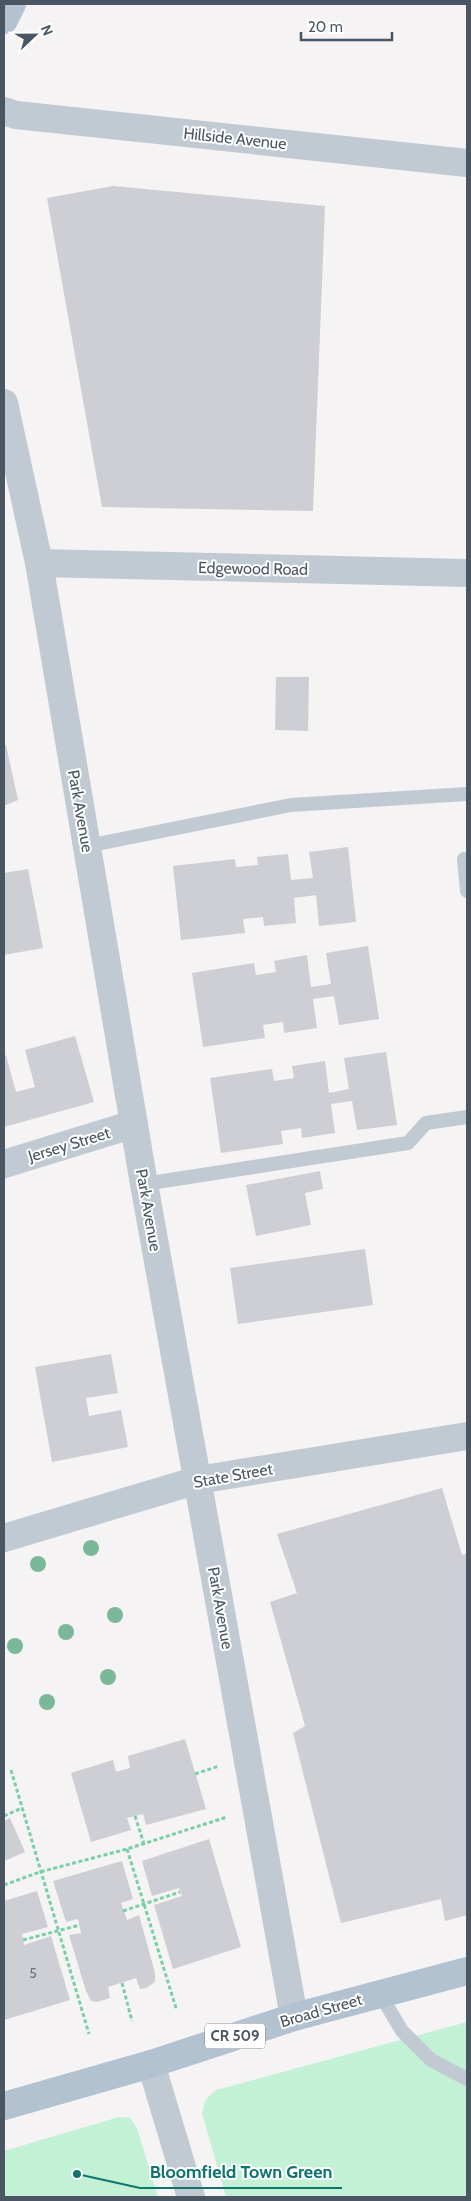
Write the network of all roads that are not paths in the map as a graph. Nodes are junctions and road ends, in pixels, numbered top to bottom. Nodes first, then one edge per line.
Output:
1 (12, 4) edge
2 (4, 20) edge
3 (4, 111) edge
4 (467, 163) edge
5 (4, 403) edge
6 (39, 563) junction
7 (467, 573) edge
8 (467, 794) edge
9 (87, 846) junction
10 (464, 859) dead end
11 (467, 891) edge
12 (467, 1117) edge
13 (134, 1124) junction
14 (4, 1164) edge
15 (144, 1184) junction
16 (467, 1436) edge
17 (198, 1480) junction
18 (4, 1538) edge
19 (467, 1971) edge
20 (380, 1994) junction
21 (294, 2017) junction
22 (151, 2064) junction
23 (467, 2079) edge
24 (4, 2106) edge
25 (191, 2197) edge

1 - 2 main road
3 - 4 street, Hillside Avenue
5 - 6 street, Park Avenue
6 - 7 street, Edgewood Road
6 - 9 street, Park Avenue
8 - 9 lane
9 - 13 street, Park Avenue
10 - 11 lane
12 - 15 lane
13 - 14 street, Jersey Street
13 - 15 street, Park Avenue
15 - 17 street, Park Avenue
16 - 17 street, State Street
17 - 18 street, State Street
17 - 21 street, Park Avenue
19 - 20 main road, Broad Street / CR 509
20 - 21 main road, Broad Street / CR 509
20 - 23 lane
21 - 22 main road, Broad Street / CR 509
22 - 24 main road, Broad Street / CR 509
22 - 25 street

